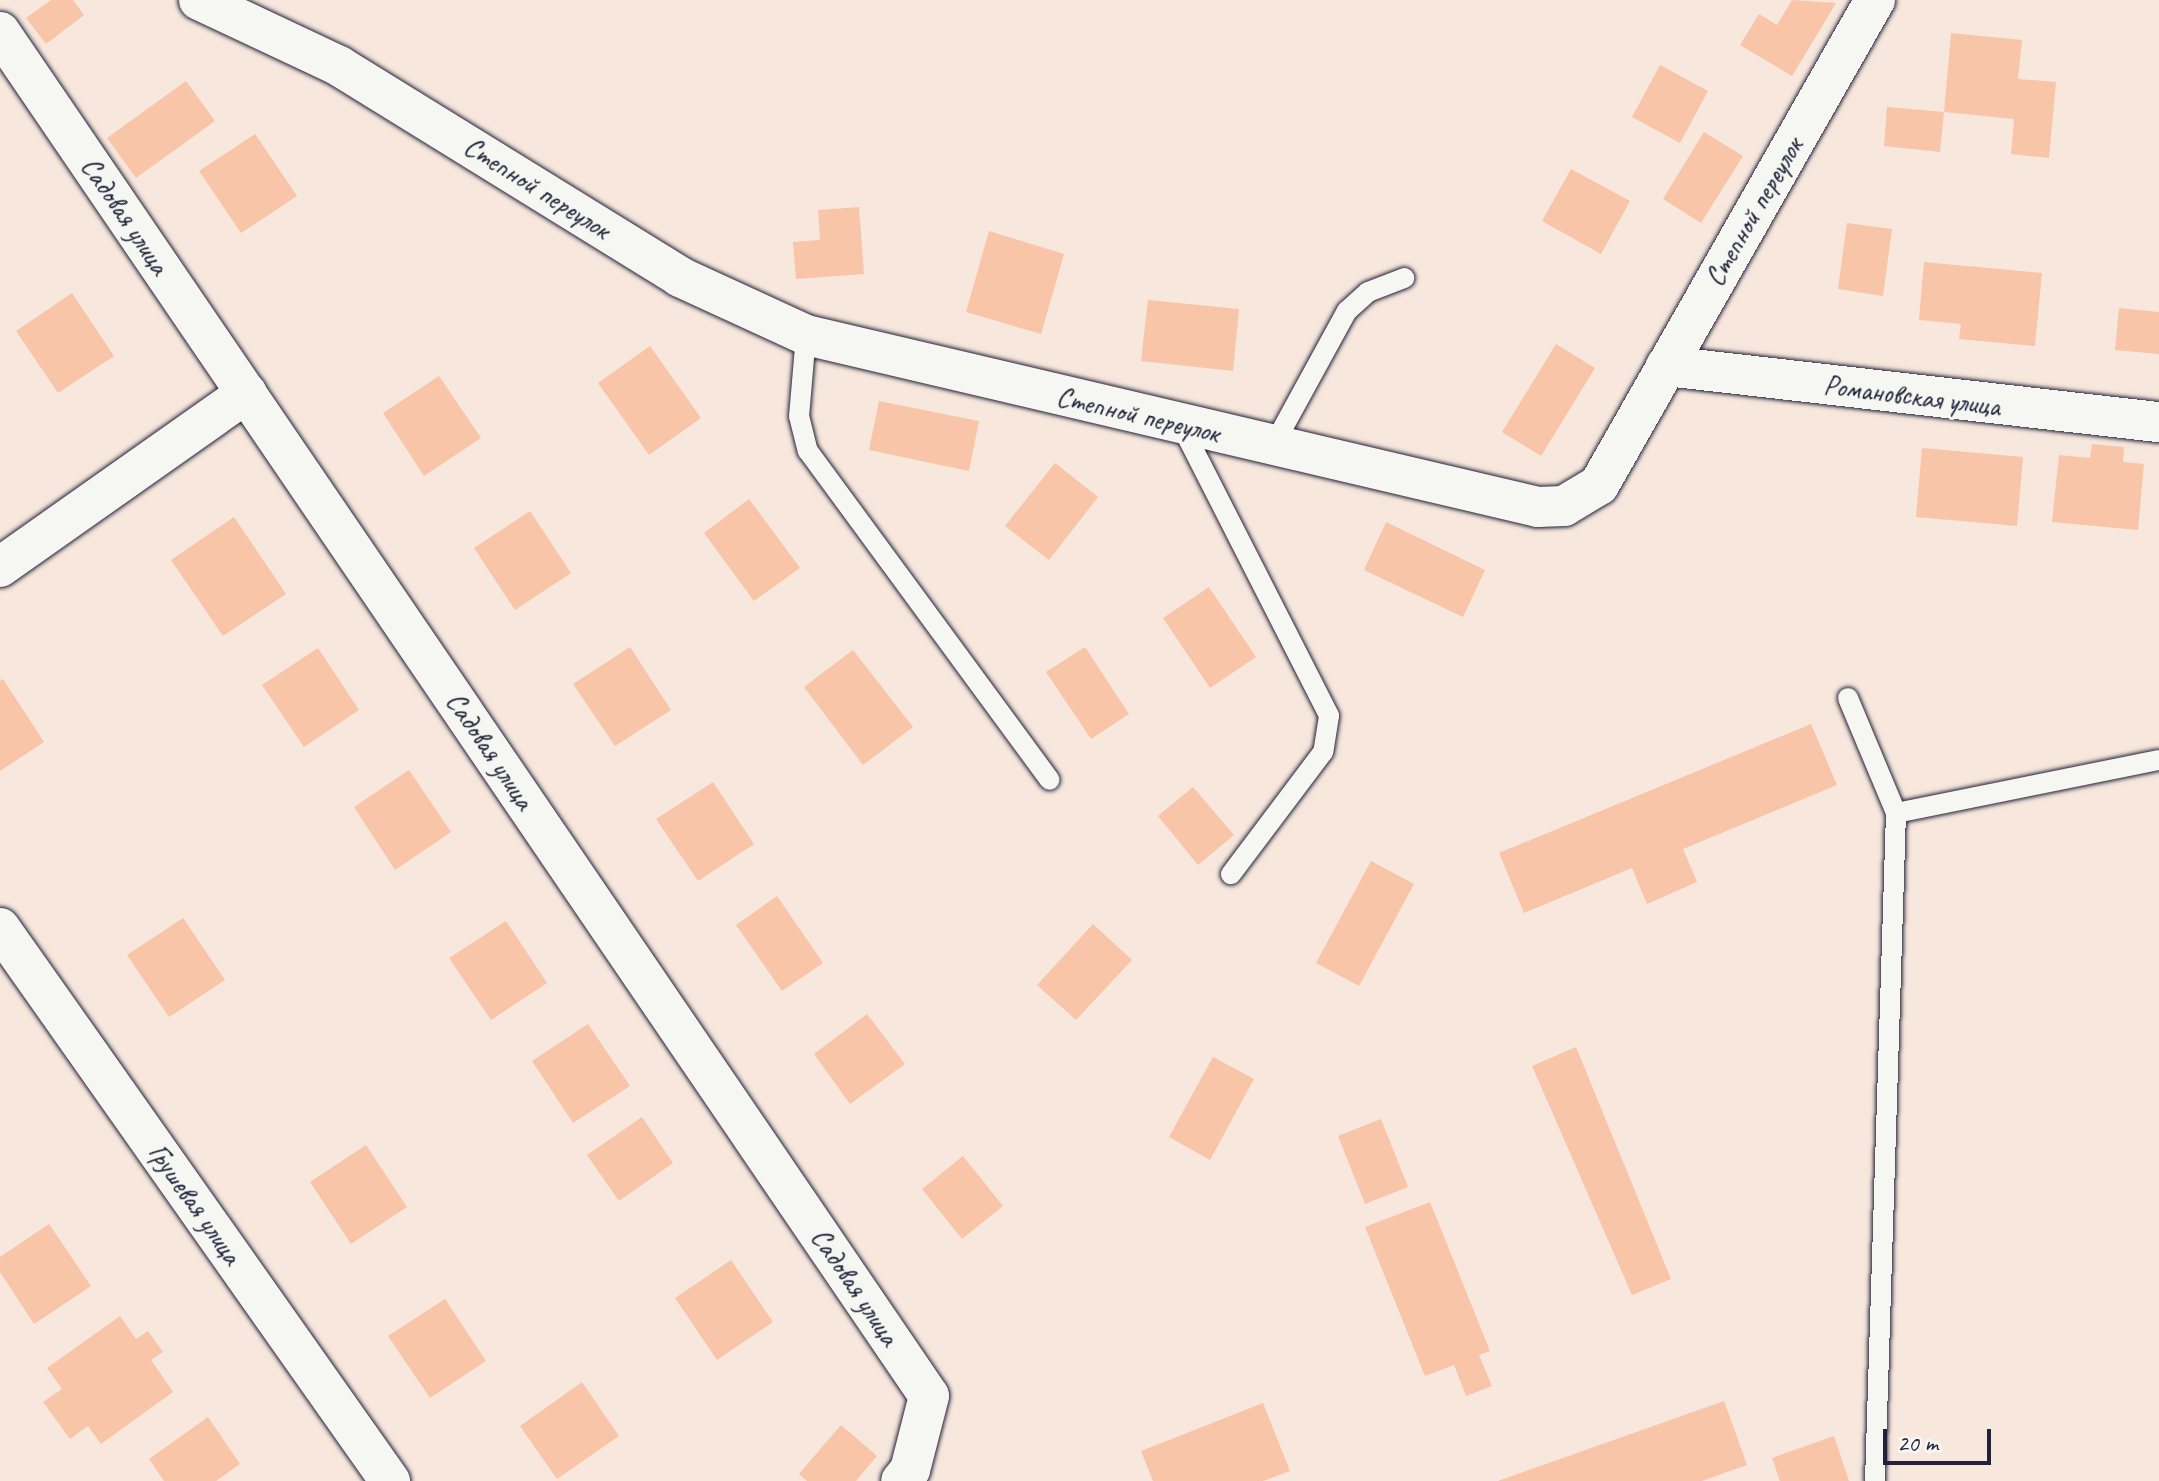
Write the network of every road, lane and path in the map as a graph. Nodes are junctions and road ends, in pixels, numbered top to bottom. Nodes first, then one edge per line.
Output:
1 (199, 0) edge
2 (1875, 0) edge
3 (0, 32) edge
4 (1404, 278) dead end
5 (806, 335) junction
6 (1666, 366) junction
7 (247, 393) junction
8 (2159, 422) edge
9 (1181, 425) junction
10 (1273, 446) junction
11 (0, 567) edge
12 (1848, 698) dead end
13 (2159, 760) edge
14 (1050, 780) dead end
15 (1896, 813) junction
16 (1231, 874) dead end
17 (0, 928) edge
18 (390, 1481) edge
19 (901, 1481) edge
20 (1875, 1481) edge

1 - 5 street, Степной переулок
2 - 6 street, Степной переулок
3 - 7 street, Садовая улица
4 - 10 lane
5 - 9 street, Степной переулок
5 - 14 lane
6 - 8 street, Романовская улица
6 - 10 street, Степной переулок
7 - 11 street
7 - 19 street, Садовая улица
9 - 10 street, Степной переулок
9 - 16 lane
12 - 15 lane
13 - 15 lane
15 - 20 lane
17 - 18 street, Грушевая улица

